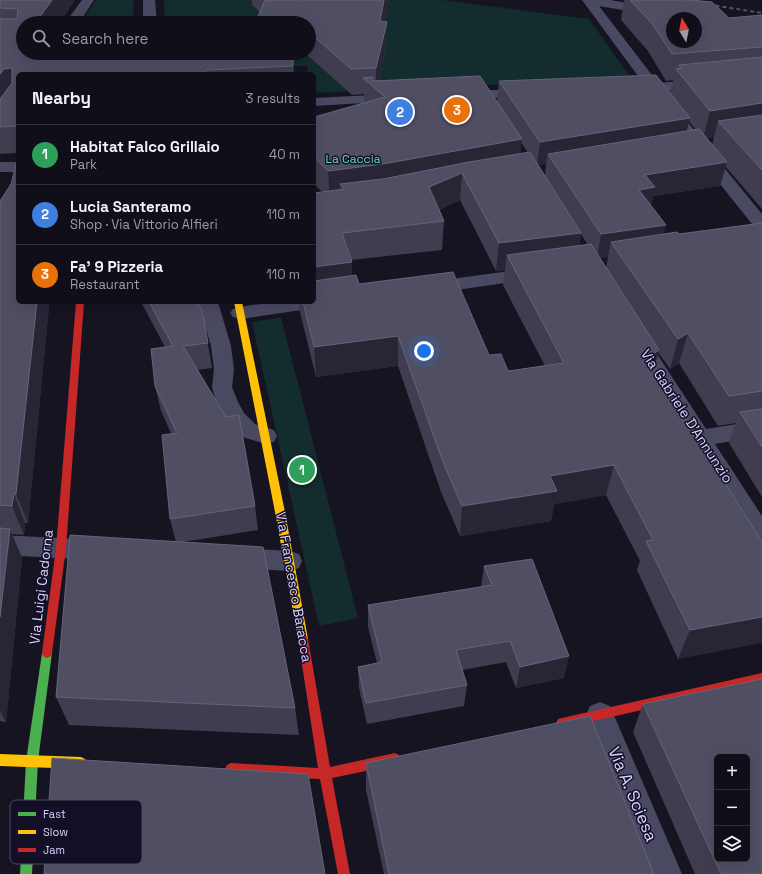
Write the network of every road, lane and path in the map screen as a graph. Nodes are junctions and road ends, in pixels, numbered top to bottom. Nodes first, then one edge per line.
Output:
1 (88, 0) edge
2 (149, 0) edge
3 (588, 0) edge
4 (666, 13) edge
5 (77, 16) edge
6 (150, 16) edge
7 (762, 78) edge
8 (655, 88) junction
9 (623, 89) edge
10 (544, 92) edge
11 (481, 94) junction
12 (450, 96) edge
13 (403, 98) edge
14 (316, 102) edge
15 (494, 114) edge
16 (0, 167) edge
17 (16, 167) edge
18 (762, 225) edge
19 (551, 271) edge
20 (411, 290) edge
21 (349, 298) edge
22 (316, 301) edge
23 (80, 304) edge
24 (209, 304) edge
25 (276, 304) edge
26 (239, 307) edge
27 (629, 326) edge
28 (762, 428) edge
29 (266, 436) junction
30 (701, 438) junction
31 (762, 536) edge
32 (0, 545) edge
33 (61, 548) junction
34 (100, 550) edge
35 (211, 556) edge
36 (290, 561) junction
37 (762, 678) edge
38 (600, 715) junction
39 (554, 725) edge
40 (402, 757) edge
41 (0, 760) edge
42 (32, 761) junction
43 (88, 763) edge
44 (222, 769) edge
45 (326, 774) junction
46 (30, 800) edge
47 (27, 864) edge
48 (26, 874) edge
49 (344, 874) edge
50 (666, 874) edge

1 - 5 street
2 - 6 street
3 - 4 street
3 - 8 street
7 - 8 street
8 - 9 street
8 - 18 street
10 - 11 street
11 - 12 street
11 - 15 street
13 - 14 street
16 - 17 street
19 - 20 street
21 - 22 street
23 - 33 street, Via Luigi Cadorna
24 - 29 street
25 - 26 street
26 - 29 street, Via Francesco Baracca
27 - 30 street, Via Gabriele D'Annunzio
28 - 30 street
29 - 36 street, Via Francesco Baracca
30 - 31 street, Via Gabriele D'Annunzio
32 - 33 street
33 - 34 street
33 - 42 street, Via Luigi Cadorna
35 - 36 street
36 - 45 street, Via Francesco Baracca
37 - 38 street
38 - 39 street
38 - 50 street, Via A. Sciesa
40 - 45 street
41 - 42 street
42 - 43 street
42 - 46 street, Via Luigi Cadorna
44 - 45 street
45 - 49 street, Via Francesco Baracca
47 - 48 street, Via Luigi Cadorna

